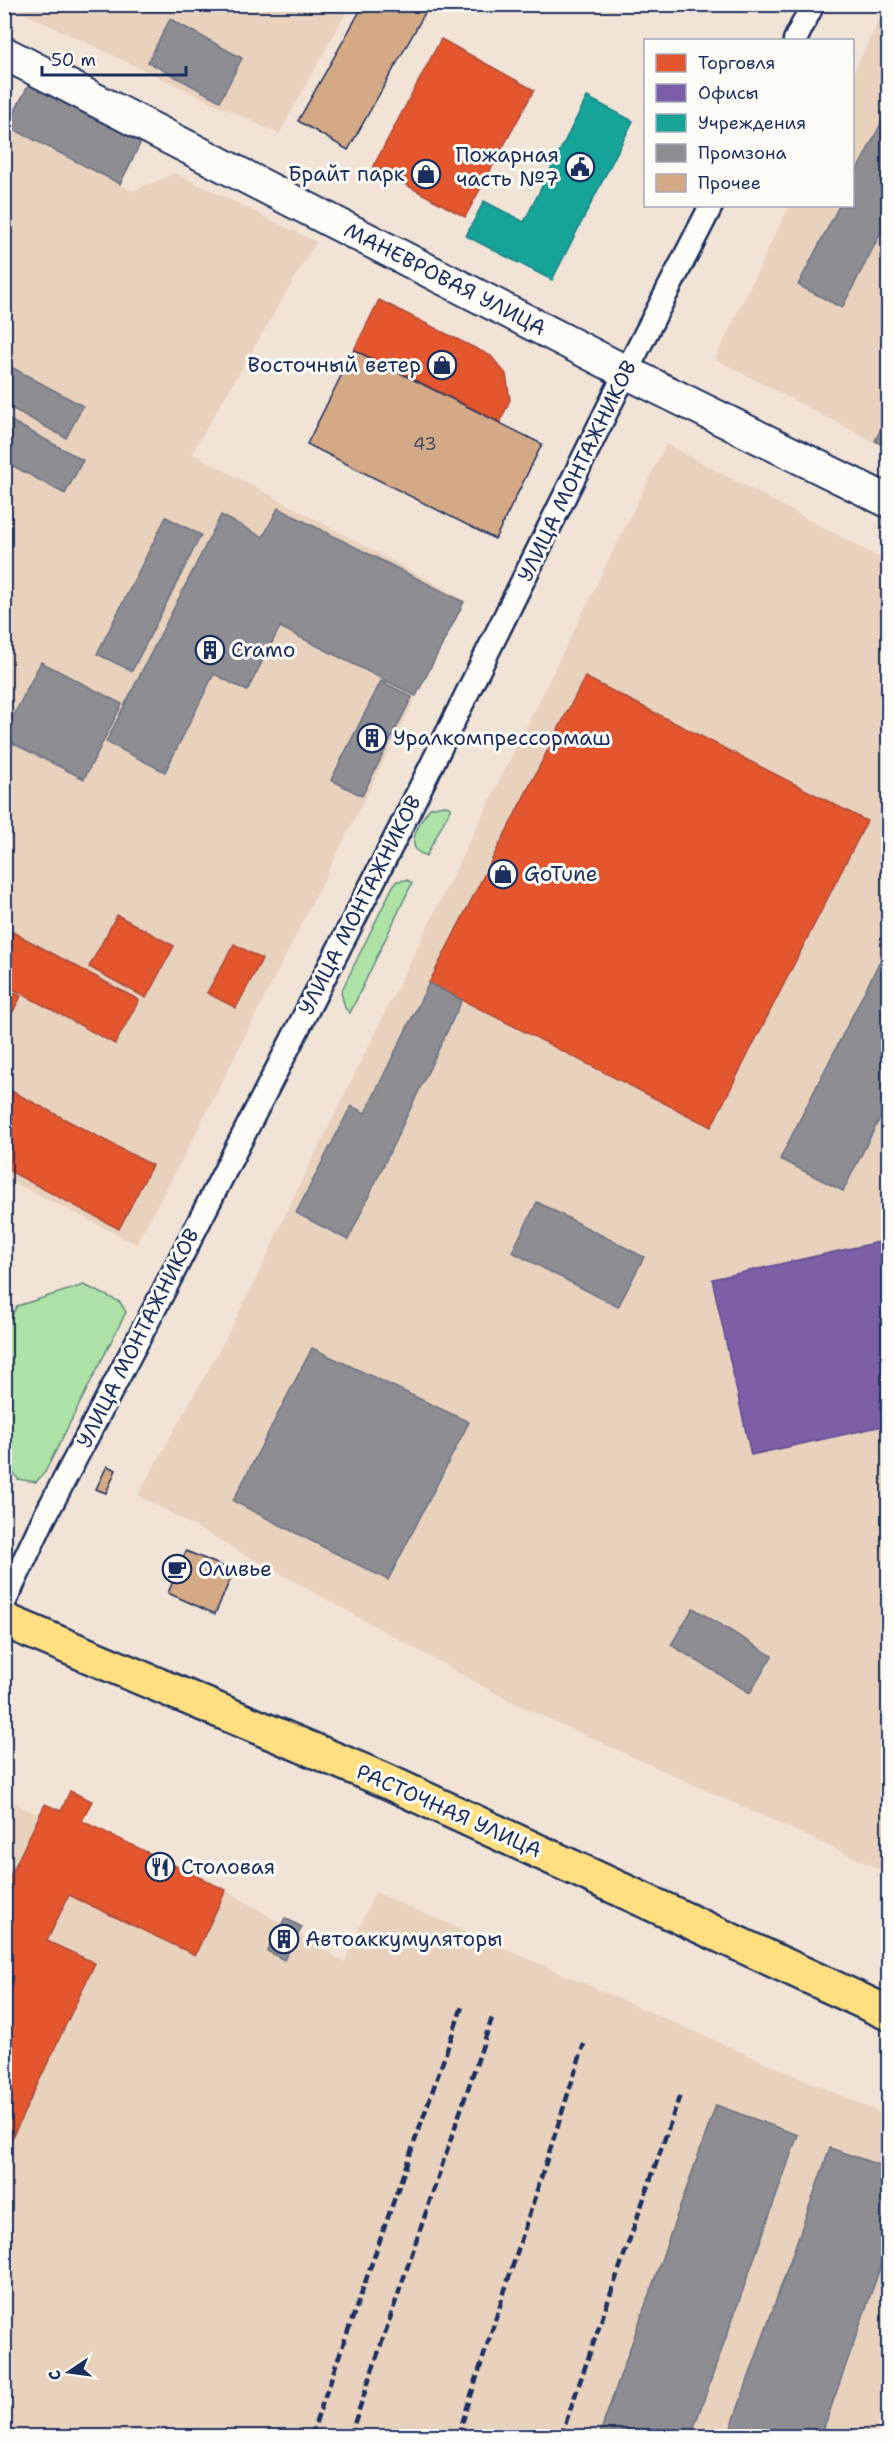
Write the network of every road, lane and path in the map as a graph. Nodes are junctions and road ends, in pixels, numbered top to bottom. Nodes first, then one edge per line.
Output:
1 (813, 4) edge
2 (796, 39) edge
3 (4, 53) edge
4 (710, 207) edge
5 (626, 372) junction
6 (888, 501) edge
7 (4, 1603) edge
8 (4, 1620) edge
9 (888, 2013) edge

1 - 2 street
3 - 5 main road, МАНЕВРОВАЯ УЛИЦА
4 - 5 street, УЛИЦА МОНТАЖНИКОВ
5 - 6 main road, МАНЕВРОВАЯ УЛИЦА
5 - 7 street, УЛИЦА МОНТАЖНИКОВ
8 - 9 main road, РАСТОЧНАЯ УЛИЦА

